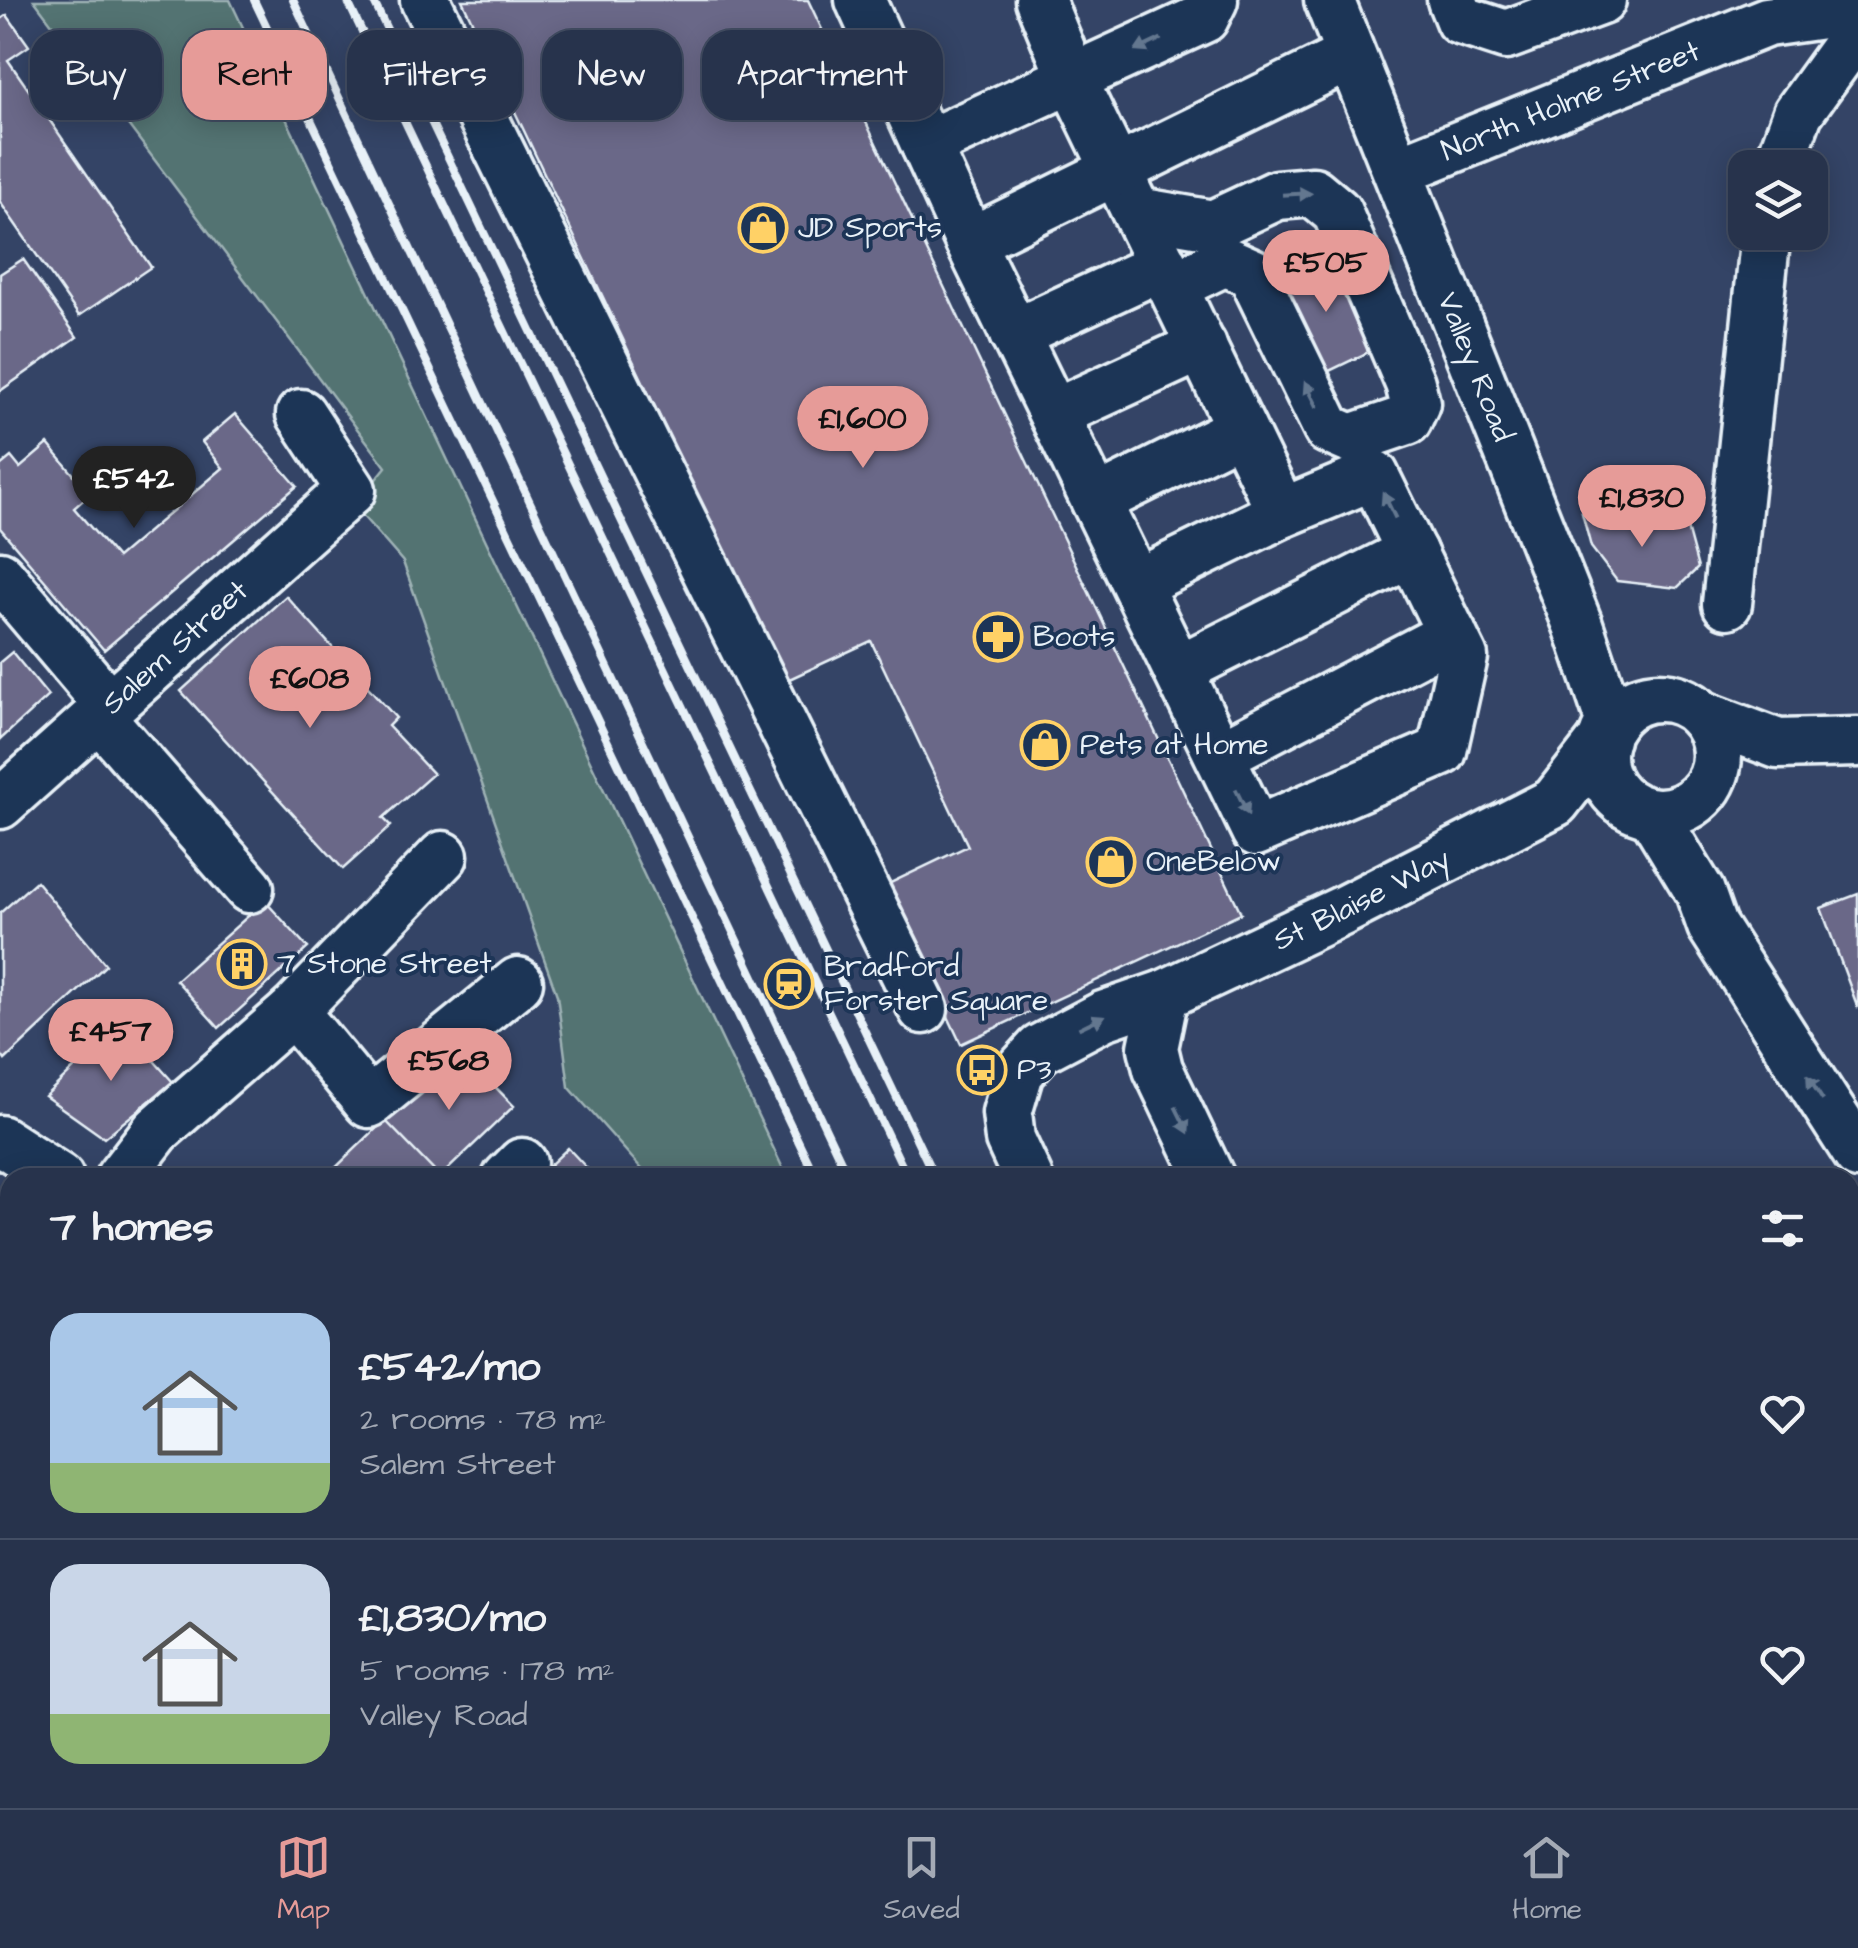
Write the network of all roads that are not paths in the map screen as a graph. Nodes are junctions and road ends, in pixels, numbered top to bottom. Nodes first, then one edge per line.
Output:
1 (425, 0) edge
2 (860, 0) edge
3 (1040, 0) edge
4 (1213, 0) edge
5 (1329, 0) edge
6 (1452, 0) edge
7 (1601, 0) edge
8 (1858, 8) edge
9 (1758, 11) edge
10 (1858, 30) edge
11 (1350, 56) junction
12 (1073, 81) junction
13 (926, 144) junction
14 (1785, 150) edge
15 (1116, 167) junction
16 (1399, 170) junction
17 (1137, 212) junction
18 (970, 242) junction
19 (1764, 250) edge
20 (1168, 275) junction
21 (1014, 334) junction
22 (1202, 346) junction
23 (301, 414) dead end
24 (1054, 414) junction
25 (1241, 429) junction
26 (1096, 501) junction
27 (1282, 513) junction
28 (1412, 552) junction
29 (0, 576) edge
30 (1136, 584) junction
31 (1726, 604) dead end
32 (1578, 625) junction
33 (1452, 634) junction
34 (1178, 670) junction
35 (1656, 698) junction
36 (105, 711) junction
37 (1701, 715) junction
38 (1608, 731) junction
39 (1858, 742) edge
40 (1778, 744) junction
41 (1220, 755) junction
42 (1705, 790) junction
43 (1555, 802) junction
44 (0, 804) edge
45 (1642, 810) junction
46 (443, 856) dead end
47 (249, 888) dead end
48 (1700, 892) junction
49 (518, 982) dead end
50 (1164, 995) junction
51 (923, 1009) dead end
52 (293, 1011) junction
53 (0, 1140) edge
54 (1858, 1154) edge
55 (44, 1168) edge
56 (128, 1168) edge
57 (1023, 1168) edge
58 (1205, 1168) edge

1 - 51 street
2 - 13 street
3 - 12 street
4 -> 12 street
5 - 11 street, Valley Road
6 - 7 street
8 - 9 street, North Holme Street
9 - 16 street, North Holme Street
10 - 14 street
11 - 15 street
11 - 16 street, Valley Road
12 - 13 street
12 - 15 street
13 - 18 street
15 - 17 street
15 - 18 street
16 - 32 street, Valley Road
17 - 20 street
17 -> 20 street
18 - 21 street
19 - 31 street
20 - 21 street
20 - 22 street
21 - 24 street
22 - 24 street
22 - 25 street
23 - 36 street, Salem Street
24 - 26 street
25 - 26 street
25 - 27 street
26 - 30 street
28 -> 27 street
27 - 30 street
28 - 33 street
28 - 34 street
29 - 36 street
30 - 34 street
32 - 35 street
32 - 38 street, Valley Road
33 - 41 street
41 -> 33 street
34 - 41 street
35 - 37 street
35 - 38 street
36 - 44 street, Salem Street
36 - 47 street
37 - 40 street
37 - 42 street
38 - 43 street, St Blaise Way
38 - 45 street
39 - 40 street
40 - 42 street
42 - 45 street
42 - 48 street
43 - 45 street, St Blaise Way
43 - 50 street, St Blaise Way
45 - 48 street
46 - 52 street
54 -> 48 street
49 - 52 street
57 -> 50 street, St Blaise Way
50 -> 58 street
52 - 56 street
53 - 55 street

